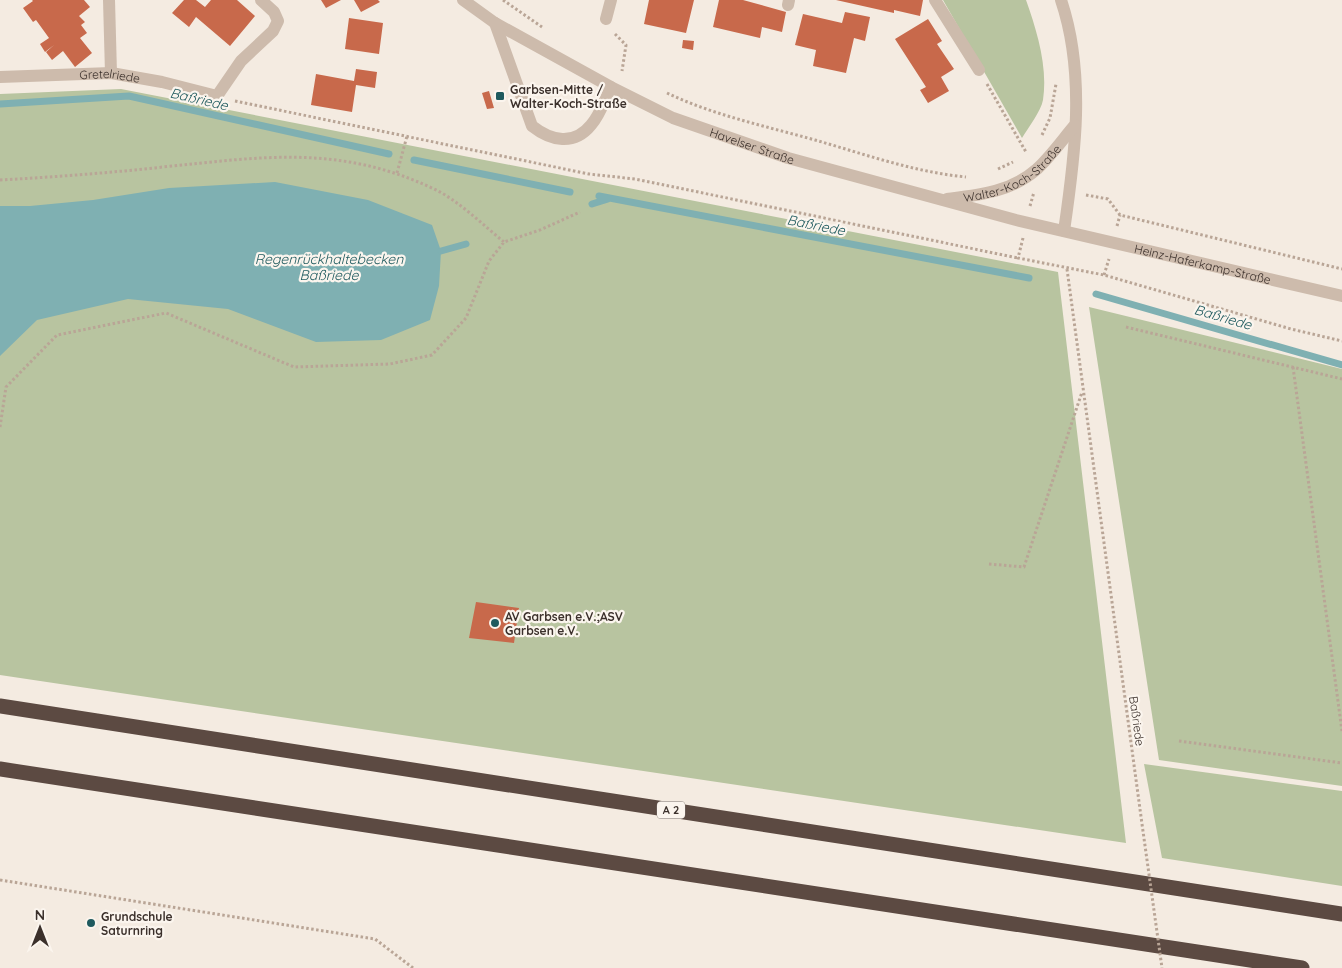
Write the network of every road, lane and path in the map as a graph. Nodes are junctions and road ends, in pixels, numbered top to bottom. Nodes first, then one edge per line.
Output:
1 (110, 0) edge
2 (261, 0) edge
3 (463, 0) edge
4 (503, 0) edge
5 (611, 0) edge
6 (935, 0) edge
7 (1061, 0) edge
8 (606, 19) joint
9 (495, 23) junction
10 (548, 31) dead end
11 (614, 66) dead end
12 (979, 70) joint
13 (622, 71) junction
14 (111, 73) junction
15 (630, 75) dead end
16 (0, 77) edge
17 (1056, 82) dead end
18 (610, 87) junction
19 (662, 90) dead end
20 (217, 96) junction
21 (1075, 125) junction
22 (407, 136) junction
23 (1040, 138) dead end
24 (1031, 148) dead end
25 (1026, 152) junction
26 (1017, 161) junction
27 (996, 170) dead end
28 (397, 173) junction
29 (1027, 176) junction
30 (970, 178) dead end
31 (0, 180) edge
32 (1070, 193) junction
33 (939, 200) junction
34 (580, 212) dead end
35 (1064, 231) junction
36 (504, 242) junction
37 (1018, 258) dead end
38 (1342, 269) edge
39 (1342, 296) edge
40 (1126, 327) dead end
41 (1342, 341) edge
42 (1293, 367) junction
43 (1342, 379) edge
44 (1083, 389) junction
45 (0, 427) edge
46 (989, 564) dead end
47 (0, 706) edge
48 (1342, 731) edge
49 (1179, 741) dead end
50 (1342, 763) edge
51 (0, 769) edge
52 (0, 880) edge
53 (1342, 914) edge
54 (413, 968) edge
55 (1162, 968) edge
56 (1302, 968) edge

1 - 14 street
2 - 20 street
3 - 9 street, Havelser Straße
4 - 10 path
5 - 8 street
6 - 12 street
7 - 21 street, Walter-Koch-Straße
8 - 13 path
9 - 18 street, Havelser Straße
9 - 18 street
11 - 13 path
12 - 25 path
13 - 15 path
14 - 16 street, Gretelriede
14 - 20 street, Gretelriede
17 - 23 path
18 - 33 street, Havelser Straße
19 - 30 path
20 - 22 path
21 - 29 street, Walter-Koch-Straße
21 - 32 street, Walter-Koch-Straße
22 - 28 path
22 - 37 path
24 - 25 path
25 - 26 path
26 - 27 path
26 - 29 path
28 - 31 path
28 - 36 path
29 - 33 street, Walter-Koch-Straße
32 - 35 street, Walter-Koch-Straße
32 - 38 path
33 - 35 street, Havelser Straße
34 - 36 path
35 - 39 street, Heinz-Haferkamp-Straße
36 - 45 path
40 - 42 path
41 - 44 path, Baßriede
42 - 43 path
42 - 48 path
44 - 46 path
44 - 55 path, Baßriede, bridge
47 - 53 highway, A 2
49 - 50 path
51 - 56 highway
52 - 54 path

